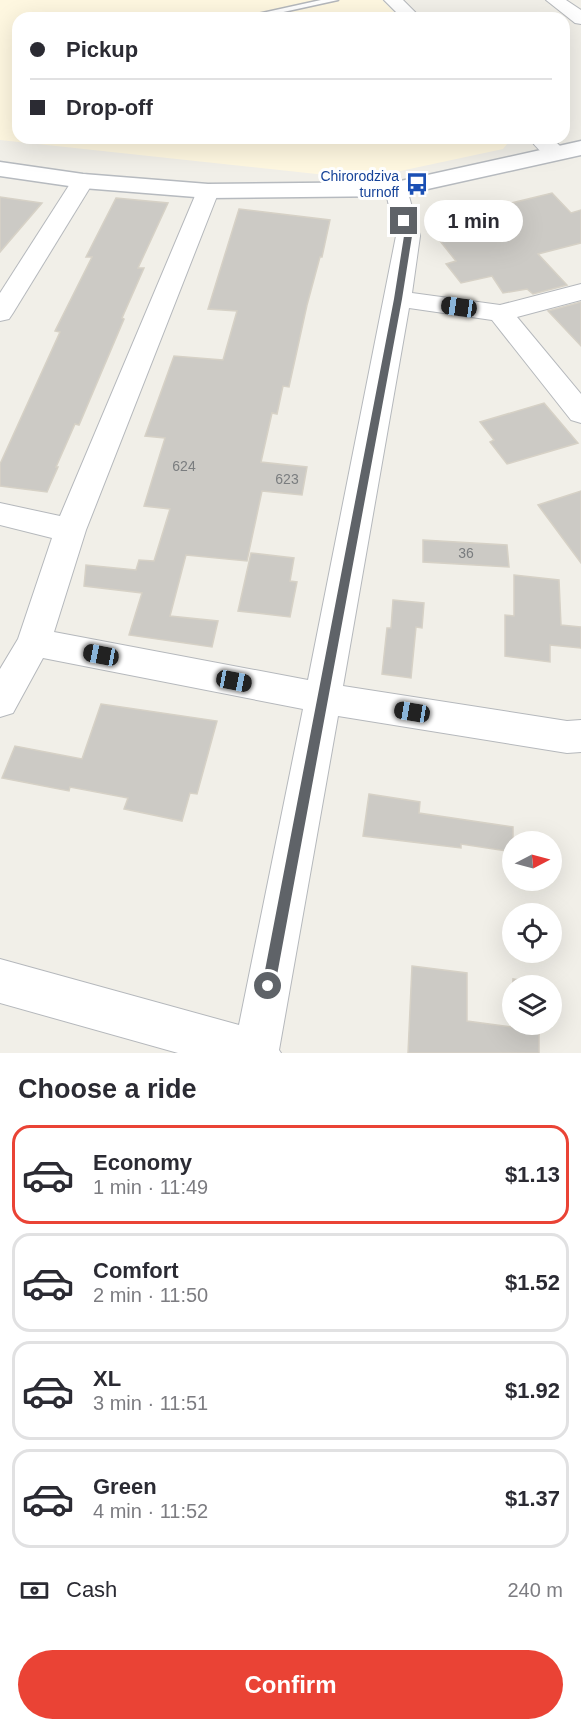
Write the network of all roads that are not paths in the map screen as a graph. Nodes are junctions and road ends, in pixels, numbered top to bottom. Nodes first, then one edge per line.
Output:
1 (334, 0) edge
2 (393, 0) edge
3 (555, 0) edge
4 (273, 12) edge
5 (406, 12) edge
6 (581, 20) edge
7 (548, 145) edge
8 (581, 148) edge
9 (0, 169) edge
10 (83, 181) junction
11 (396, 189) junction
12 (208, 191) junction
13 (581, 292) edge
14 (398, 299) junction
15 (0, 313) edge
16 (500, 313) junction
17 (581, 413) edge
18 (0, 514) edge
19 (70, 530) junction
20 (34, 642) junction
21 (323, 698) junction
22 (0, 702) edge
23 (581, 736) edge
24 (0, 981) edge
25 (257, 1053) edge

1 - 4 lane
2 - 5 street
3 - 6 street
7 - 8 street
7 - 11 street
9 - 10 street
10 - 12 street
10 - 15 street
11 - 12 street
11 - 14 street
12 - 19 street
13 - 16 street
14 - 16 street
14 - 21 street
16 - 17 street
18 - 19 street
19 - 20 street
20 - 21 street
20 - 22 street
21 - 23 street
21 - 25 street
24 - 25 street

